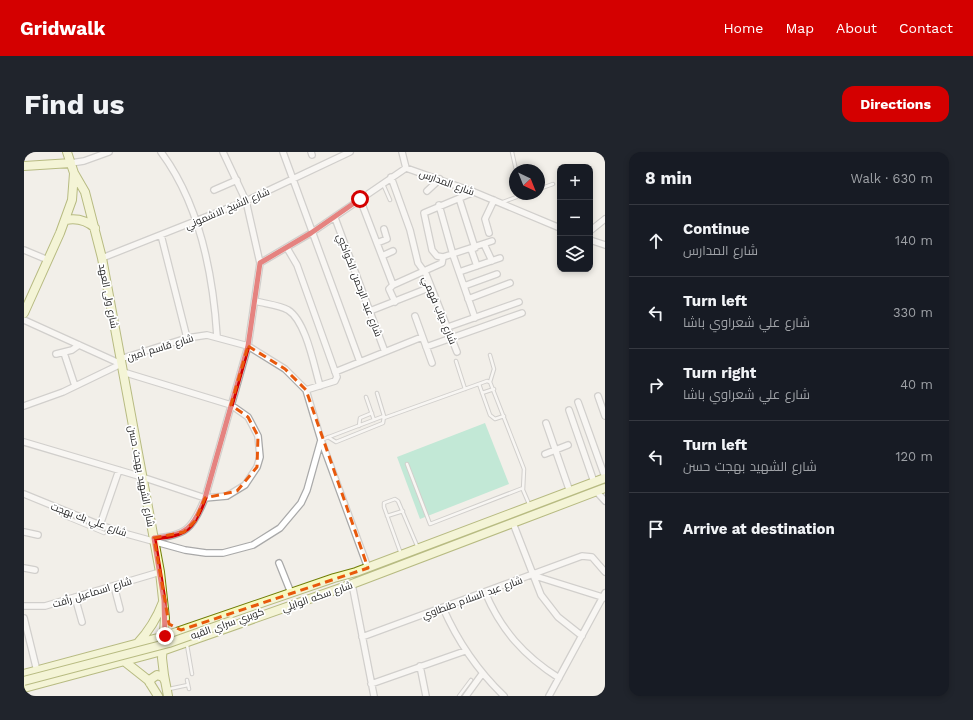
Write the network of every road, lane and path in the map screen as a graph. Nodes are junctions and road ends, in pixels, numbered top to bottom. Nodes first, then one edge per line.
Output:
1 (67, 152) edge
2 (109, 152) edge
3 (161, 152) edge
4 (223, 152) edge
5 (283, 152) edge
6 (350, 152) edge
7 (402, 152) edge
8 (512, 152) edge
9 (71, 163) junction
10 (515, 164) edge
11 (24, 166) edge
12 (406, 168) junction
13 (74, 173) junction
14 (391, 177) junction
15 (440, 179) junction
16 (237, 180) junction
17 (293, 180) junction
18 (383, 183) junction
19 (553, 184) dead end
20 (545, 187) edge
21 (214, 190) dead end
22 (427, 191) dead end
23 (474, 192) junction
24 (458, 198) junction
25 (360, 199) junction
26 (390, 200) dead end
27 (494, 200) junction
28 (509, 200) edge
29 (246, 201) junction
30 (501, 203) junction
31 (439, 205) junction
32 (335, 218) junction
33 (605, 219) edge
34 (66, 220) junction
35 (195, 221) junction
36 (557, 227) edge
37 (95, 228) junction
38 (384, 229) dead end
39 (593, 229) edge
40 (311, 233) junction
41 (489, 233) dead end
42 (160, 235) junction
43 (593, 241) edge
44 (492, 242) dead end
45 (377, 244) junction
46 (484, 244) junction
47 (605, 245) edge
48 (287, 248) junction
49 (473, 248) junction
50 (24, 250) edge
51 (393, 251) dead end
52 (453, 255) junction
53 (382, 256) junction
54 (440, 256) junction
55 (102, 258) junction
56 (500, 258) dead end
57 (48, 260) junction
58 (492, 261) junction
59 (260, 263) junction
60 (477, 266) junction
61 (424, 272) junction
62 (459, 272) junction
63 (497, 274) dead end
64 (510, 283) dead end
65 (393, 285) junction
66 (464, 286) junction
67 (431, 287) junction
68 (468, 299) junction
69 (255, 301) junction
70 (395, 302) junction
71 (519, 302) dead end
72 (370, 312) junction
73 (24, 313) edge
74 (522, 313) dead end
75 (415, 316) dead end
76 (474, 318) junction
77 (24, 320) edge
78 (467, 321) junction
79 (448, 327) junction
80 (471, 331) junction
81 (217, 336) junction
82 (422, 337) junction
83 (187, 338) junction
84 (452, 338) junction
85 (80, 345) junction
86 (248, 346) junction
87 (426, 347) junction
88 (385, 352) junction
89 (457, 352) dead end
90 (64, 353) junction
91 (56, 354) dead end
92 (490, 355) dead end
93 (360, 362) junction
94 (456, 362) dead end
95 (432, 363) dead end
96 (121, 365) junction
97 (335, 372) junction
98 (490, 382) junction
99 (479, 384) junction
100 (75, 386) junction
101 (320, 386) junction
102 (465, 389) junction
103 (494, 389) junction
104 (306, 390) junction
105 (377, 393) dead end
106 (482, 393) junction
107 (598, 396) dead end
108 (366, 397) dead end
109 (578, 402) dead end
110 (231, 405) junction
111 (24, 406) edge
112 (569, 410) dead end
113 (372, 413) junction
114 (504, 416) junction
115 (605, 416) edge
116 (384, 417) junction
117 (374, 420) junction
118 (546, 423) dead end
119 (359, 426) junction
120 (328, 438) junction
121 (321, 440) junction
122 (24, 442) edge
123 (568, 445) dead end
124 (555, 450) junction
125 (545, 454) dead end
126 (406, 464) dead end
127 (119, 470) junction
128 (142, 477) junction
129 (605, 478) edge
130 (594, 482) junction
131 (523, 488) junction
132 (605, 488) edge
133 (596, 491) junction
134 (570, 492) junction
135 (24, 494) edge
136 (205, 498) junction
137 (605, 501) edge
138 (530, 506) junction
139 (402, 511) junction
140 (63, 516) dead end
141 (387, 516) junction
142 (87, 523) junction
143 (513, 523) junction
144 (100, 525) junction
145 (24, 532) edge
146 (104, 533) dead end
147 (38, 535) dead end
148 (154, 540) junction
149 (418, 548) junction
150 (402, 555) junction
151 (279, 563) dead end
152 (24, 568) edge
153 (368, 568) junction
154 (35, 570) dead end
155 (160, 572) junction
156 (356, 572) junction
157 (605, 572) edge
158 (532, 575) junction
159 (352, 584) junction
160 (114, 586) junction
161 (485, 592) junction
162 (291, 593) junction
163 (604, 596) edge
164 (75, 597) junction
165 (164, 600) junction
166 (24, 606) edge
167 (443, 608) junction
168 (120, 609) dead end
169 (24, 618) edge
170 (165, 618) junction
171 (82, 622) dead end
172 (181, 630) junction
173 (165, 636) junction
174 (582, 636) junction
175 (362, 637) junction
176 (187, 642) junction
177 (137, 644) junction
178 (162, 651) junction
179 (465, 651) junction
180 (124, 661) junction
181 (420, 666) junction
182 (37, 671) junction
183 (24, 674) edge
184 (192, 674) dead end
185 (482, 674) junction
186 (559, 678) junction
187 (187, 680) dead end
188 (471, 680) dead end
189 (24, 681) edge
190 (165, 681) junction
191 (150, 683) junction
192 (371, 684) junction
193 (188, 685) junction
194 (470, 686) junction
195 (24, 688) edge
196 (189, 689) dead end
197 (168, 693) edge
198 (497, 693) edge
199 (158, 696) edge
200 (374, 696) edge
201 (426, 696) edge
202 (459, 696) edge
203 (466, 696) edge
204 (504, 696) edge
205 (549, 696) edge

1 - 9 main road
2 - 9 street
3 - 35 street
4 - 16 street
5 - 17 street
6 - 17 street, شارع الشيخ الاشموني
7 - 12 street
8 - 10 lane
9 - 11 main road
9 - 13 main road
12 - 14 street, شارع المدارس
12 - 15 street, شارع المدارس
13 - 34 main road
13 - 37 main road, شارع ولى العهد
14 - 18 street, شارع المدارس
14 - 61 street, شارع دياب فهمي
15 - 22 street
15 - 23 street, شارع المدارس
16 - 21 street
16 - 29 street
17 - 29 street, شارع الشيخ الاشموني
17 - 40 street
18 - 25 street, شارع المدارس
18 - 26 lane
19 - 20 lane
23 - 24 street
23 - 27 street, شارع المدارس
24 - 31 street
24 - 49 street
25 - 32 street, شارع المدارس
25 - 45 street
27 - 30 street, شارع المدارس
27 - 41 street
28 - 30 lane
29 - 35 street, شارع الشيخ الاشموني
29 - 59 street
30 - 36 street, شارع المدارس
31 - 52 street
31 - 54 street
32 - 40 street, شارع المدارس
32 - 72 street, شارع عبد الرحمن الكواكبي
33 - 39 street
34 - 37 main road
34 - 57 main road
35 - 42 street, شارع الشيخ الاشموني
35 - 81 street
37 - 55 main road, شارع ولى العهد
38 - 45 street
40 - 48 street, شارع المدارس
40 - 93 street
42 - 55 street, شارع الشيخ الاشموني
42 - 83 street
43 - 47 street
44 - 46 street
45 - 53 street
46 - 49 street
46 - 58 street
48 - 59 street, شارع المدارس
48 - 97 street
49 - 52 street
49 - 60 street
50 - 57 street
51 - 53 street
52 - 54 street
52 - 62 street
53 - 65 street
54 - 61 street
55 - 96 main road, شارع ولى العهد
56 - 58 street
57 - 73 main road
58 - 60 street
59 - 69 street
60 - 62 street
61 - 65 street
61 - 67 street, شارع دياب فهمي
62 - 66 street
63 - 66 street
64 - 68 street
65 - 70 street
66 - 68 street
67 - 70 street
67 - 79 street, شارع دياب فهمي
68 - 76 street
69 - 86 street
69 - 101 street
70 - 72 street
71 - 76 street
72 - 88 street, شارع عبد الرحمن الكواكبي
74 - 80 street
75 - 82 street
76 - 78 street
77 - 85 street
78 - 79 street
78 - 80 street
79 - 84 street, شارع دياب فهمي
80 - 84 street
81 - 83 street, شارع قاسم أمين
81 - 86 street, شارع قاسم أمين
82 - 87 street
82 - 88 street
83 - 96 street, شارع قاسم أمين
84 - 87 street
84 - 89 street, شارع دياب فهمي
85 - 90 street
85 - 96 street
86 - 104 street, شارع قاسم أمين
86 - 110 street
87 - 95 street
88 - 93 street
90 - 91 street
90 - 100 street
92 - 98 lane
93 - 97 street
94 - 102 lane
96 - 100 street, شارع قاسم أمين
96 - 110 street
96 - 128 main road, شارع الشهيد بهجت حسن
97 - 101 street
98 - 99 lane
98 - 103 lane
99 - 102 lane
99 - 106 lane
100 - 111 street, شارع قاسم أمين
101 - 104 street
102 - 116 lane
103 - 106 lane
103 - 114 lane
104 - 121 street, شارع قاسم أمين
105 - 116 lane
106 - 114 lane
107 - 115 street
108 - 113 lane
109 - 129 street
110 - 136 street
110 - 136 street
112 - 130 street
113 - 117 lane
113 - 119 lane
114 - 131 lane
116 - 117 lane
116 - 120 lane
117 - 119 lane
118 - 124 street
119 - 120 lane
120 - 121 lane
121 - 148 street
121 - 153 street, شارع قاسم أمين
122 - 127 street
123 - 124 street
124 - 125 street
124 - 134 street
126 - 131 lane
127 - 128 street
127 - 144 street
128 - 136 street
128 - 148 main road, شارع الشهيد بهجت حسن
129 - 130 main road, شارع سكه الوايلي
130 - 134 main road, شارع سكه الوايلي
131 - 138 lane
132 - 133 main road, شارع سكه الوايلي
133 - 137 street
133 - 143 main road, شارع سكه الوايلي
134 - 138 main road, شارع سكه الوايلي
135 - 142 street, شارع علي بك بهجت
136 - 148 street
138 - 149 main road, شارع سكه الوايلي
139 - 141 lane
139 - 141 lane
139 - 149 lane
140 - 142 lane
141 - 150 lane
142 - 144 street, شارع علي بك بهجت
142 - 146 lane
143 - 158 street
143 - 159 main road, شارع سكه الوايلي
144 - 148 street, شارع علي بك بهجت
145 - 147 street
148 - 155 main road, شارع الشهيد بهجت حسن
149 - 150 main road, شارع سكه الوايلي
150 - 153 main road, شارع سكه الوايلي
151 - 162 street
152 - 154 street
153 - 156 main road, شارع سكه الوايلي
155 - 160 street, شارع اسماعيل رأفت
155 - 165 main road, شارع الشهيد بهجت حسن
156 - 162 main road, شارع سكه الوايلي
156 - 189 main road, كوبري سراي القبه, bridge
157 - 158 street, شارع عبد السلام طنطاوي
158 - 161 street, شارع عبد السلام طنطاوي
158 - 163 street
158 - 174 street
159 - 175 street
159 - 176 main road, شارع سكه الوايلي
160 - 164 street, شارع اسماعيل رأفت
160 - 168 street
161 - 167 street, شارع عبد السلام طنطاوي
161 - 186 street
162 - 172 main road, شارع سكه الوايلي
163 - 174 street
164 - 166 street, شارع اسماعيل رأفت
164 - 171 street
165 - 170 main road, شارع الشهيد بهجت حسن
165 - 177 main road
167 - 175 street, شارع عبد السلام طنطاوي
167 - 179 street
169 - 182 street
170 - 172 main road
170 - 173 main road, شارع الشهيد بهجت حسن
172 - 173 main road, شارع سكه الوايلي
173 - 177 main road, شارع سكه الوايلي
173 - 178 main road, شارع الشهيد بهجت حسن
174 - 186 street
175 - 192 street
176 - 178 main road, شارع سكه الوايلي
176 - 184 lane
177 - 182 main road, شارع سكه الوايلي
178 - 180 main road, شارع سكه الوايلي
178 - 190 main road
179 - 181 street
179 - 185 street
180 - 191 main road
180 - 195 main road, شارع سكه الوايلي
181 - 192 street
181 - 201 street
182 - 183 main road, شارع سكه الوايلي
185 - 194 street
185 - 198 street
186 - 205 street
187 - 193 lane
188 - 194 lane
190 - 191 main road
190 - 197 main road
191 - 199 main road
192 - 200 street
193 - 196 lane
193 - 197 lane
194 - 202 lane
194 - 203 street
198 - 204 street

